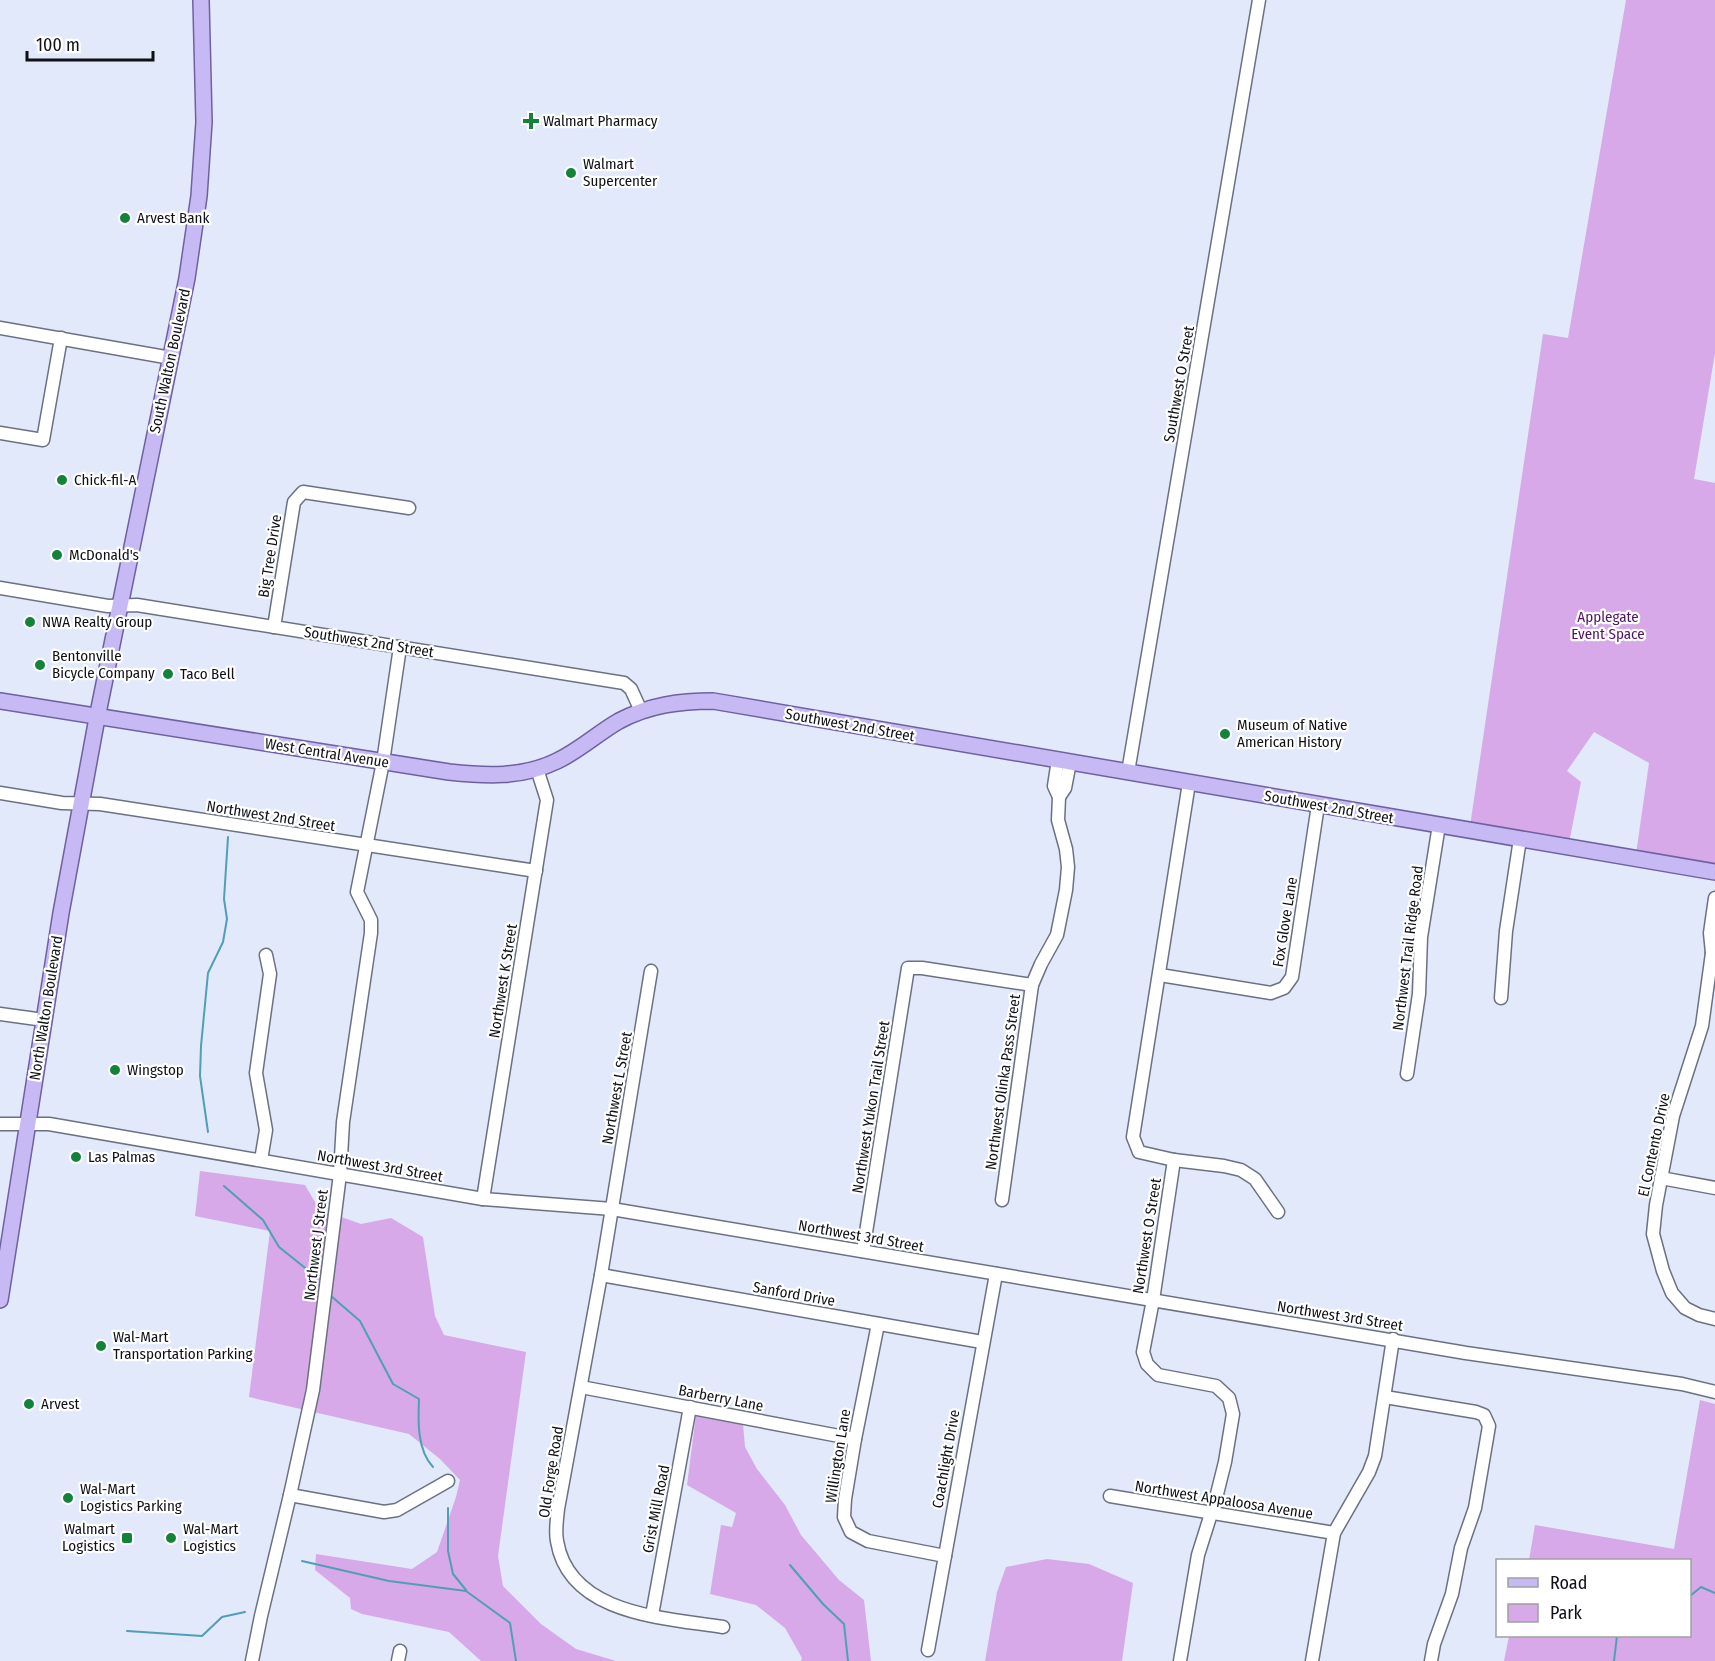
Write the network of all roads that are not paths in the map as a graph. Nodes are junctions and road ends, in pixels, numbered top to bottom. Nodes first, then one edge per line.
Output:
1 (201, 0) edge
2 (1259, 0) edge
3 (0, 328) edge
4 (61, 338) junction
5 (171, 358) junction
6 (0, 433) edge
7 (409, 508) dead end
8 (0, 588) edge
9 (121, 606) junction
10 (274, 627) junction
11 (400, 647) junction
12 (0, 701) edge
13 (641, 711) junction
14 (98, 718) junction
15 (1064, 761) junction
16 (383, 762) junction
17 (537, 769) junction
18 (1128, 772) junction
19 (1189, 783) junction
20 (0, 793) edge
21 (81, 804) junction
22 (1318, 805) junction
23 (1439, 825) junction
24 (1520, 839) junction
25 (366, 846) junction
26 (536, 871) junction
27 (1715, 872) edge
28 (1715, 898) edge
29 (1714, 951) edge
30 (266, 955) dead end
31 (651, 971) dead end
32 (1160, 975) junction
33 (1032, 985) junction
34 (1501, 998) dead end
35 (0, 1014) edge
36 (44, 1020) junction
37 (1407, 1074) dead end
38 (0, 1124) edge
39 (28, 1125) junction
40 (261, 1160) junction
41 (1174, 1160) junction
42 (340, 1174) junction
43 (1661, 1178) junction
44 (1715, 1188) edge
45 (483, 1199) junction
46 (1002, 1200) dead end
47 (612, 1209) junction
48 (1278, 1212) dead end
49 (863, 1251) junction
50 (996, 1274) junction
51 (601, 1275) junction
52 (0, 1300) edge
53 (1153, 1300) junction
54 (1715, 1319) edge
55 (878, 1324) junction
56 (1394, 1339) junction
57 (982, 1342) junction
58 (580, 1387) junction
59 (1715, 1392) edge
60 (1385, 1397) junction
61 (690, 1407) junction
62 (855, 1439) junction
63 (448, 1481) dead end
64 (290, 1496) junction
65 (1110, 1496) dead end
66 (1210, 1513) junction
67 (1334, 1533) junction
68 (945, 1556) junction
69 (651, 1616) junction
70 (723, 1627) dead end
71 (928, 1650) dead end
72 (252, 1661) edge
73 (1180, 1661) edge
74 (1312, 1661) edge
75 (1431, 1661) edge

1 - 5 main road, South Walton Boulevard
2 - 18 street, Southwest O Street
3 - 4 street
4 - 5 street
4 - 6 street
5 - 9 main road, South Walton Boulevard
7 - 10 street, Big Tree Drive
8 - 9 street, Southwest 2nd Street
9 - 10 street, Southwest 2nd Street
9 - 14 main road, South Walton Boulevard
10 - 11 street, Southwest 2nd Street
11 - 13 street, Southwest 2nd Street
11 - 16 street, Northwest J Street
12 - 14 main road, West Central Avenue
13 - 15 main road, Southwest 2nd Street
13 - 17 main road, West Central Avenue
14 - 16 main road, West Central Avenue
14 - 21 main road, North Walton Boulevard
15 - 18 main road, Southwest 2nd Street
15 - 33 street, Northwest Olinka Pass Street
16 - 17 main road, West Central Avenue
16 - 25 street, Northwest J Street
17 - 26 street, Northwest K Street
18 - 19 main road, Southwest 2nd Street
19 - 22 main road, Southwest 2nd Street
19 - 32 street, Northwest O Street
20 - 21 street, Northwest 2nd Street
21 - 25 street, Northwest 2nd Street
21 - 36 main road, North Walton Boulevard
22 - 23 main road, Southwest 2nd Street
22 - 32 street, Fox Glove Lane
23 - 24 main road, Southwest 2nd Street
23 - 37 street, Northwest Trail Ridge Road
24 - 27 main road, Southwest 2nd Street
24 - 34 street
25 - 26 street, Northwest 2nd Street
25 - 42 street, Northwest J Street
26 - 45 street, Northwest K Street
28 - 29 street, El Contento Drive
29 - 43 street, El Contento Drive
30 - 40 street
31 - 47 street, Northwest L Street
32 - 41 street, Northwest O Street
33 - 46 street, Northwest Olinka Pass Street
33 - 49 street, Northwest Yukon Trail Street
35 - 36 street
36 - 39 main road, North Walton Boulevard
38 - 39 street, Northwest 3rd Street
39 - 40 street, Northwest 3rd Street
39 - 52 main road, North Walton Boulevard
40 - 42 street, Northwest 3rd Street
41 - 48 street
41 - 53 street, Northwest O Street
42 - 45 street, Northwest 3rd Street
42 - 64 street, Northwest J Street
43 - 44 street
43 - 54 street, El Contento Drive
45 - 47 street, Northwest 3rd Street
47 - 49 street, Northwest 3rd Street
47 - 51 street, Old Forge Road
49 - 50 street, Northwest 3rd Street
50 - 53 street, Northwest 3rd Street
50 - 57 street, Coachlight Drive
51 - 55 street, Sanford Drive
51 - 58 street, Old Forge Road
53 - 56 street, Northwest 3rd Street
53 - 66 street, Northwest O Street
55 - 57 street, Sanford Drive
55 - 62 street, Willington Lane
56 - 59 street, Northwest 3rd Street
56 - 60 street
57 - 68 street, Coachlight Drive
58 - 61 street, Barberry Lane
58 - 69 street, Old Forge Road
60 - 67 street
60 - 75 street
61 - 62 street, Barberry Lane
61 - 69 street, Grist Mill Road
62 - 68 street, Willington Lane
63 - 64 street
64 - 72 street, Northwest J Street
65 - 66 street, Northwest Appaloosa Avenue
66 - 67 street, Northwest Appaloosa Avenue
66 - 73 street, Northwest O Street
67 - 74 street
68 - 71 street, Coachlight Drive
69 - 70 street, Old Forge Road

